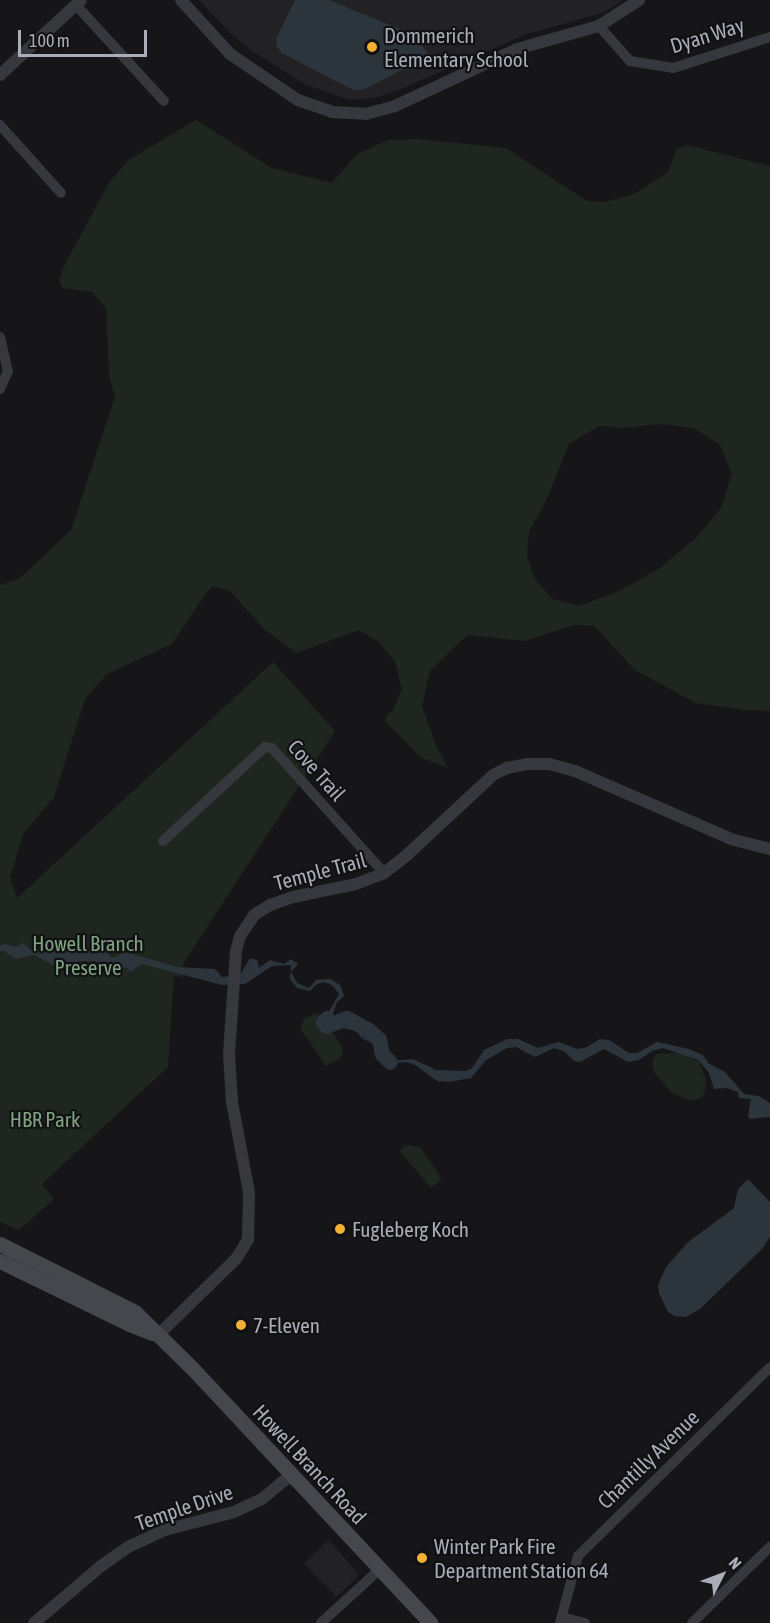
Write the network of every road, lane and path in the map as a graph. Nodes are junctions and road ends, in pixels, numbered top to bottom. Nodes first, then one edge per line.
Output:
1 (181, 0) edge
2 (639, 0) edge
3 (79, 2) edge
4 (599, 26) junction
5 (770, 37) edge
6 (0, 75) edge
7 (164, 101) dead end
8 (0, 125) edge
9 (61, 193) dead end
10 (0, 337) edge
11 (0, 388) edge
12 (162, 841) dead end
13 (770, 849) edge
14 (384, 873) junction
15 (0, 1244) edge
16 (0, 1261) edge
17 (158, 1335) junction
18 (770, 1367) edge
19 (291, 1475) junction
20 (770, 1547) edge
21 (380, 1569) junction
22 (561, 1620) edge
23 (34, 1623) edge
24 (321, 1623) edge
25 (431, 1623) edge
26 (585, 1623) edge
27 (692, 1623) edge

1 - 4 street
2 - 4 street
3 - 6 street
3 - 7 street
4 - 5 street, Dyan Way
8 - 9 street
10 - 11 street
12 - 14 street, Cove Trail
13 - 14 street, Temple Trail
14 - 17 street, Temple Trail
15 - 17 main road, Howell Branch Road
16 - 17 main road, Howell Branch Road
17 - 19 main road, Howell Branch Road
18 - 22 street, Chantilly Avenue
19 - 21 main road, Howell Branch Road
19 - 23 street, Temple Drive
20 - 27 street
21 - 24 street
21 - 25 main road, Howell Branch Road
22 - 26 street

